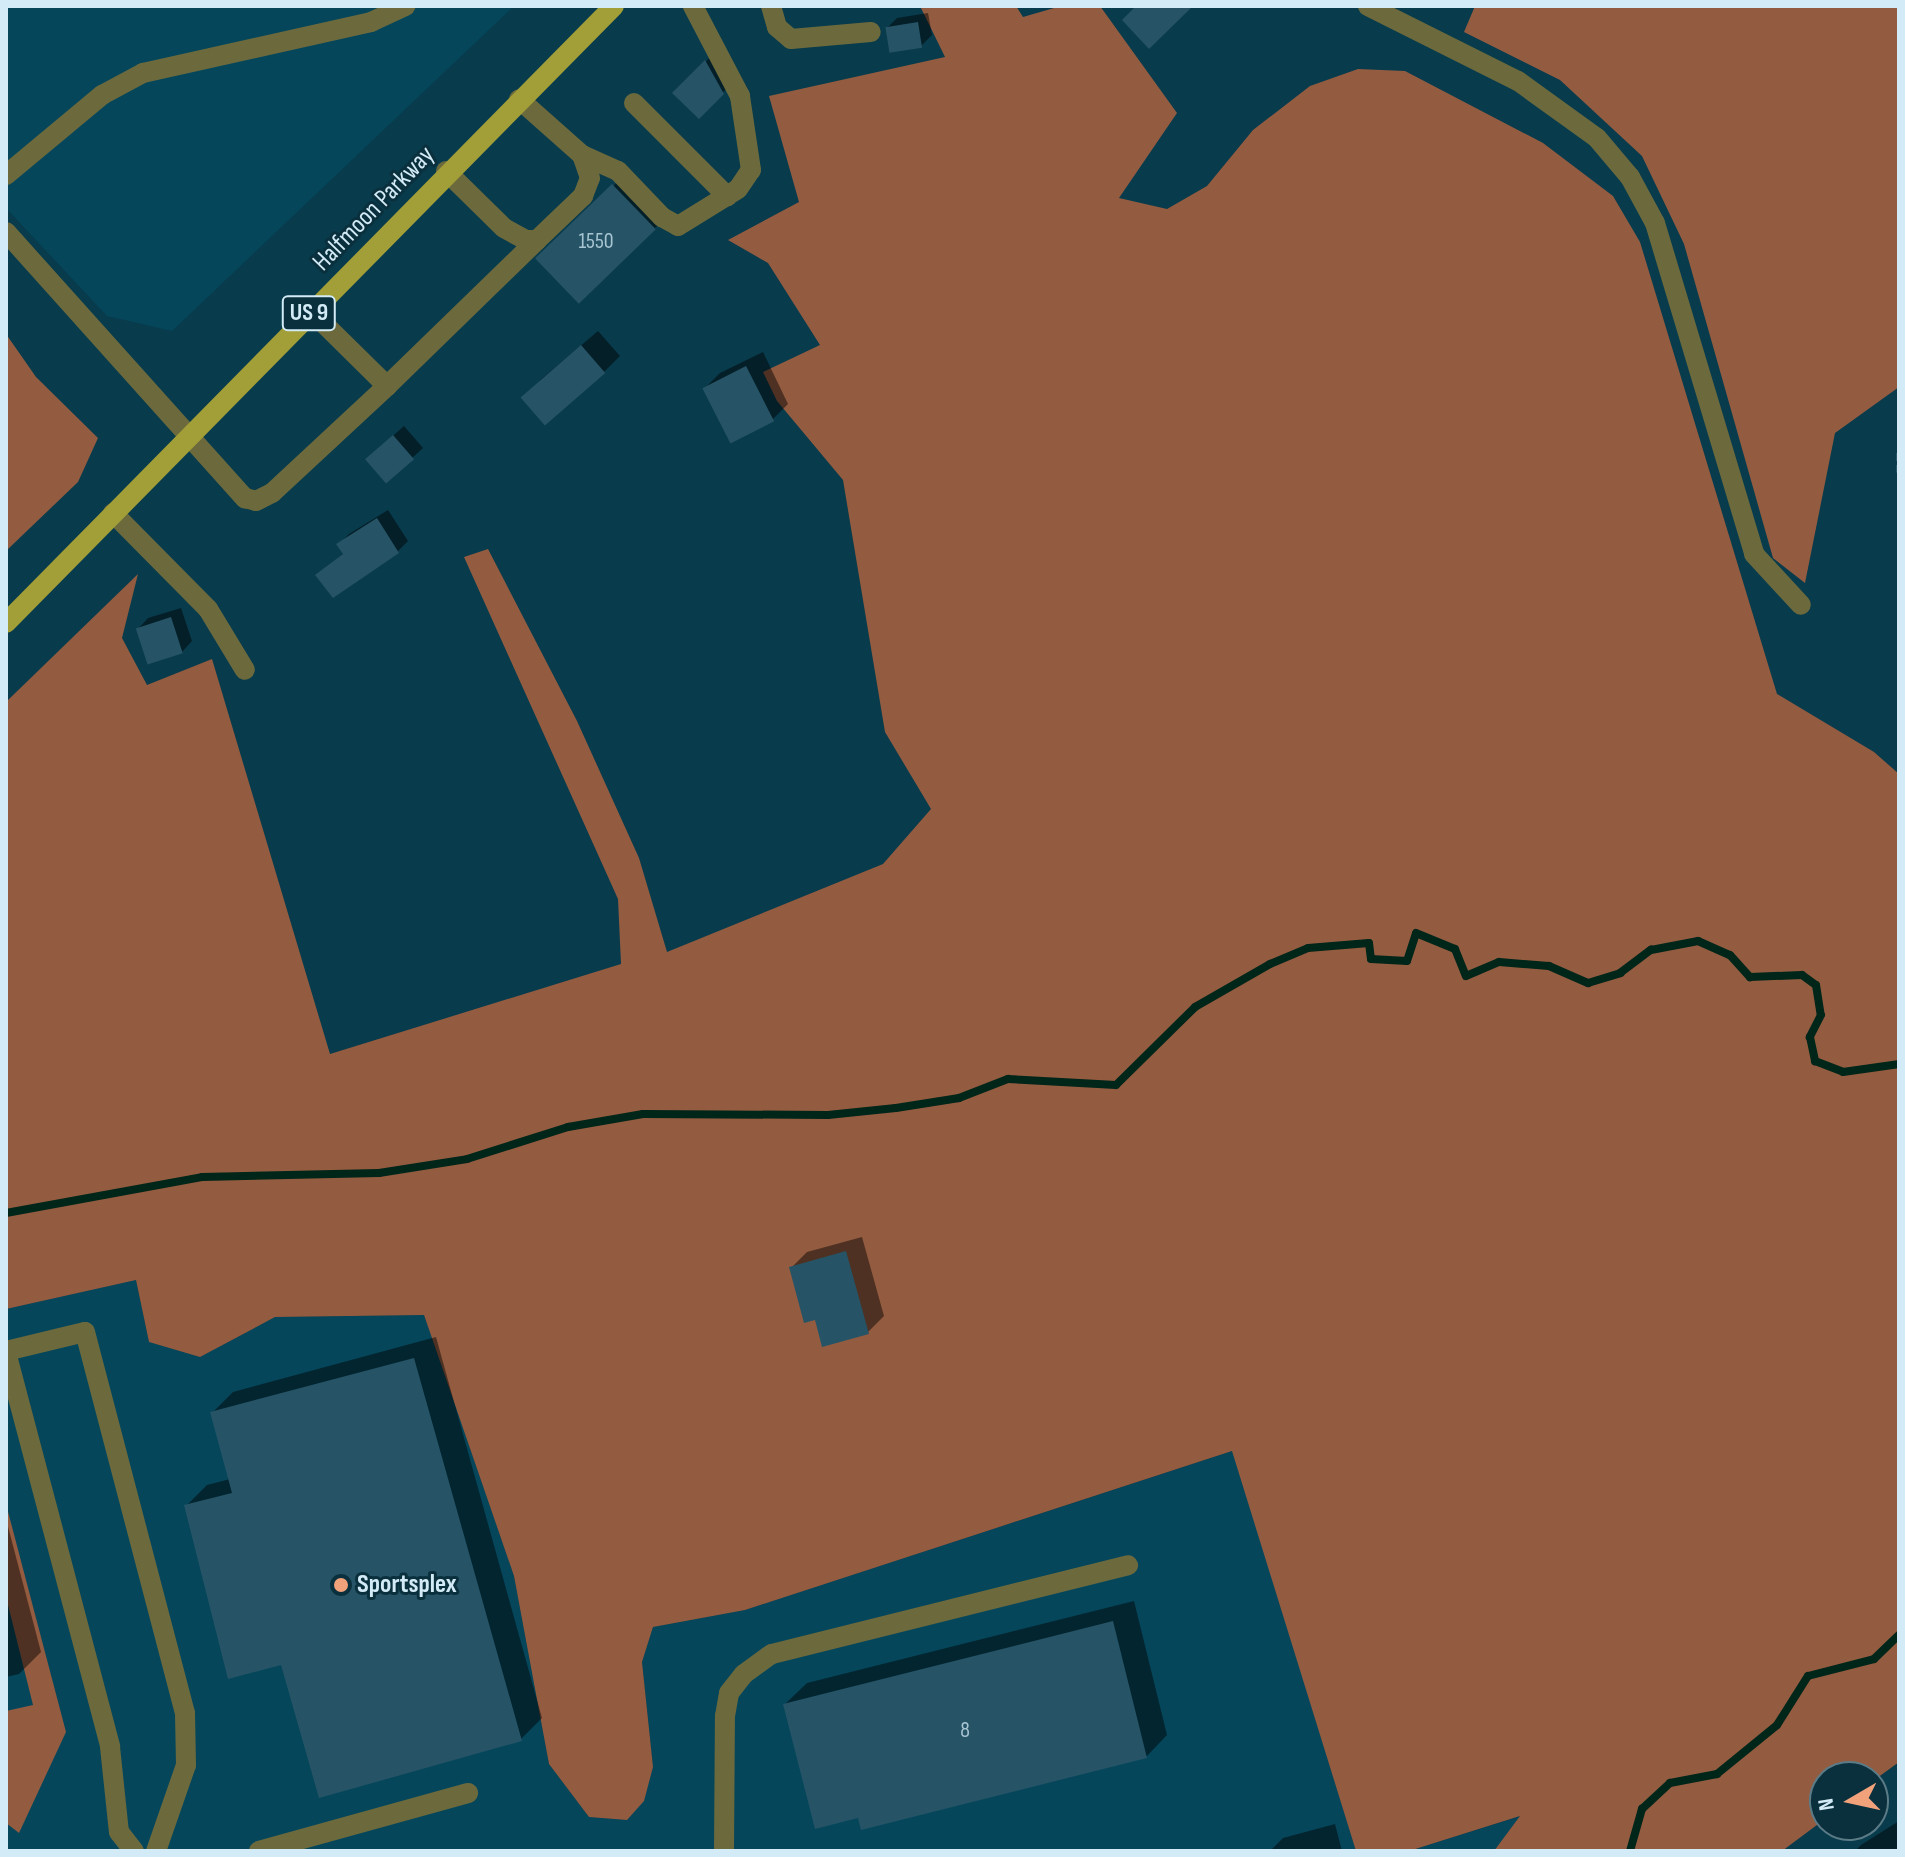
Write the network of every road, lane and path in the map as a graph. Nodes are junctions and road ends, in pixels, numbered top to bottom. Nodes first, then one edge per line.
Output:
1 (406, 6) edge
2 (614, 6) edge
3 (693, 6) edge
4 (771, 6) edge
5 (1368, 6) edge
6 (871, 32) dead end
7 (519, 99) junction
8 (634, 103) dead end
9 (582, 155) junction
10 (446, 171) junction
11 (6, 175) edge
12 (727, 196) junction
13 (6, 232) edge
14 (537, 240) junction
15 (311, 311) junction
16 (387, 386) junction
17 (190, 434) junction
18 (1899, 452) edge
19 (1899, 472) edge
20 (113, 513) junction
21 (1801, 605) dead end
22 (6, 623) edge
23 (245, 670) dead end
24 (6, 1351) edge
25 (1128, 1565) dead end
26 (468, 1793) dead end
27 (134, 1851) edge
28 (156, 1851) edge
29 (259, 1851) edge
30 (724, 1851) edge

1 - 11 lane
2 - 7 main road, Halfmoon Parkway / US 9
3 - 12 lane
4 - 6 lane
5 - 21 lane
7 - 9 lane
7 - 10 main road, Halfmoon Parkway / US 9
8 - 12 lane
9 - 12 lane
9 - 14 lane
10 - 14 lane
10 - 15 main road, Halfmoon Parkway / US 9
13 - 17 lane
14 - 16 lane
15 - 16 lane
15 - 17 main road, Halfmoon Parkway / US 9
16 - 17 lane
17 - 20 main road, Halfmoon Parkway / US 9
18 - 19 path
20 - 22 main road, Halfmoon Parkway / US 9
20 - 23 lane
24 - 27 lane
24 - 28 lane
25 - 30 lane
26 - 29 lane

